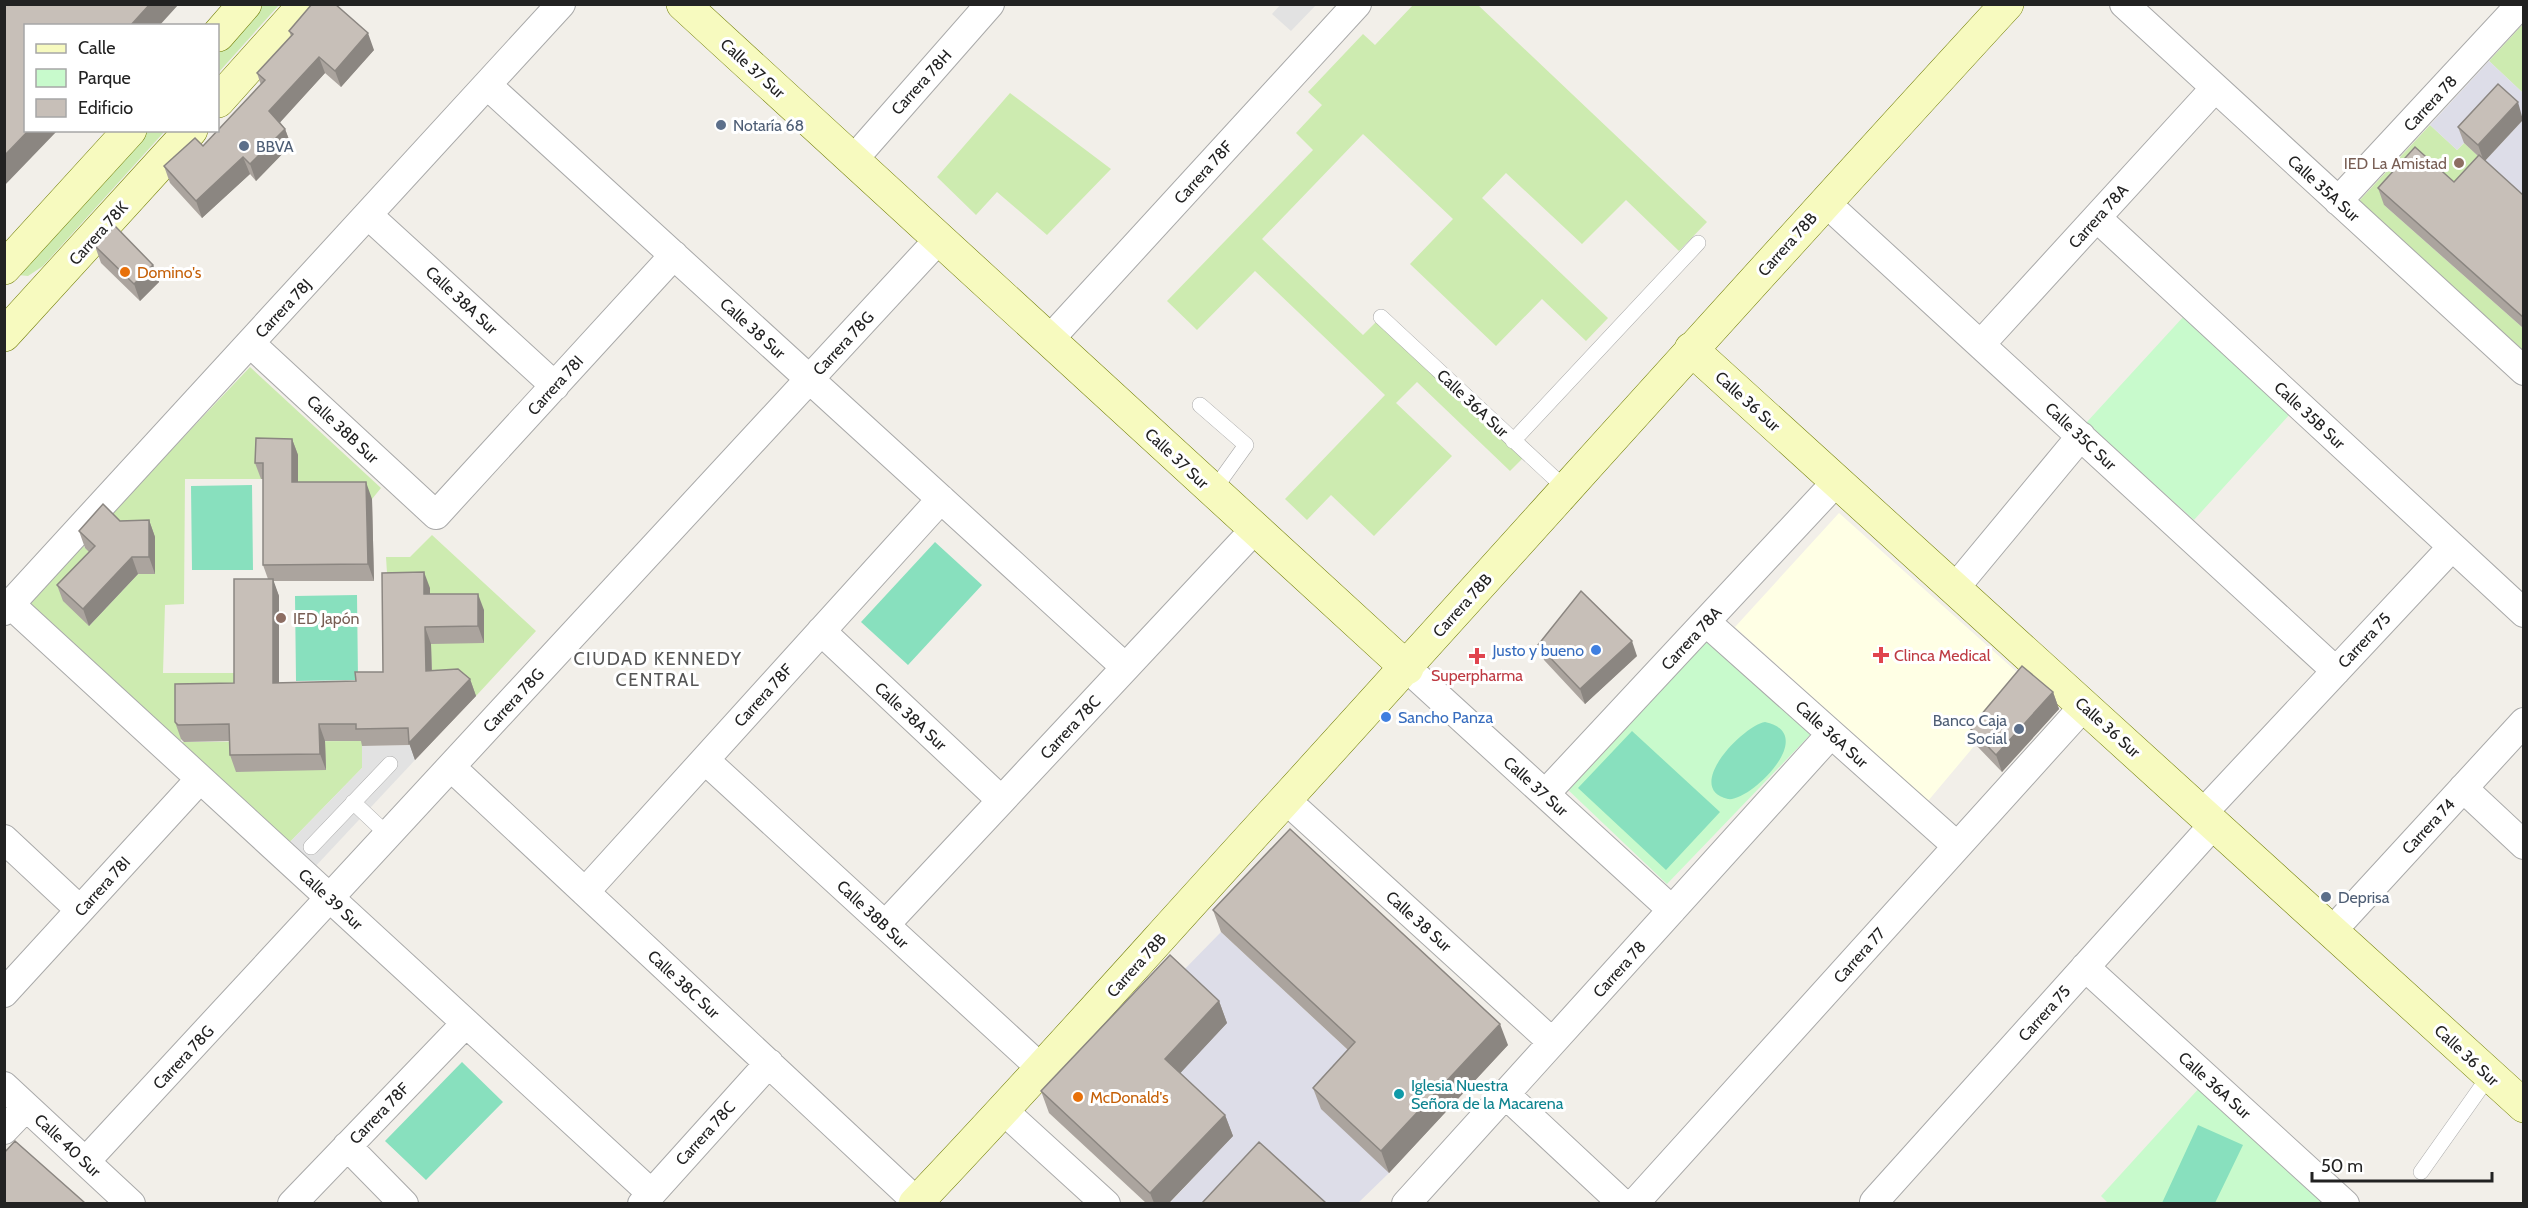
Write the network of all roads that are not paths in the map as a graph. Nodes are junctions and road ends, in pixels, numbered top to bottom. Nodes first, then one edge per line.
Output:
1 (245, 4) edge
2 (305, 4) edge
3 (561, 4) edge
4 (683, 4) edge
5 (990, 4) edge
6 (1356, 4) edge
7 (2007, 4) edge
8 (2124, 4) edge
9 (2521, 4) edge
10 (219, 34) edge
11 (487, 85) junction
12 (2215, 88) junction
13 (219, 100) edge
14 (128, 132) edge
15 (189, 132) edge
16 (852, 160) junction
17 (2338, 201) junction
18 (1826, 202) junction
19 (368, 215) junction
20 (2097, 218) junction
21 (939, 239) junction
22 (1698, 243) dead end
23 (674, 255) junction
24 (4, 268) edge
25 (1381, 317) dead end
26 (4, 335) edge
27 (1050, 340) junction
28 (250, 343) junction
29 (1981, 344) junction
30 (1691, 349) junction
31 (2523, 371) edge
32 (809, 379) junction
33 (555, 386) junction
34 (1200, 405) dead end
35 (2081, 436) junction
36 (1513, 441) junction
37 (1837, 482) junction
38 (1566, 489) junction
39 (1213, 491) junction
40 (941, 499) junction
41 (436, 515) joint
42 (1255, 529) junction
43 (2452, 547) junction
44 (1955, 588) junction
45 (8, 608) edge
46 (2523, 613) edge
47 (1706, 622) junction
48 (821, 631) junction
49 (1125, 668) junction
50 (1407, 668) junction
51 (2336, 671) junction
52 (2084, 706) junction
53 (2523, 722) edge
54 (1831, 734) junction
55 (705, 760) junction
56 (390, 764) dead end
57 (451, 767) junction
58 (200, 779) junction
59 (2463, 788) junction
60 (1545, 794) junction
61 (1285, 799) junction
62 (1001, 800) junction
63 (353, 802) junction
64 (2208, 818) junction
65 (388, 835) junction
66 (4, 839) edge
67 (2523, 845) edge
68 (1957, 846) junction
69 (311, 847) dead end
70 (585, 892) junction
71 (330, 898) junction
72 (80, 910) junction
73 (1672, 910) junction
74 (885, 925) junction
75 (2332, 930) junction
76 (2085, 967) junction
77 (4, 993) edge
78 (466, 1023) junction
79 (1552, 1042) junction
80 (769, 1063) junction
81 (1041, 1069) junction
82 (2488, 1076) junction
83 (4, 1086) edge
84 (1505, 1094) junction
85 (2523, 1106) edge
86 (26, 1107) junction
87 (1004, 1111) junction
88 (4, 1130) edge
89 (347, 1146) junction
90 (86, 1161) junction
91 (2421, 1172) dead end
92 (646, 1198) edge
93 (916, 1202) edge
94 (131, 1203) edge
95 (292, 1203) edge
96 (404, 1203) edge
97 (1106, 1203) edge
98 (1406, 1203) edge
99 (1623, 1203) edge
100 (1634, 1203) edge
101 (1875, 1203) edge
102 (2345, 1203) edge

1 - 10 street
2 - 13 street
3 - 11 street, Carrera 78J
4 - 16 street, Calle 37 Sur
5 - 16 street, Carrera 78H
6 - 27 street, Carrera 78F
7 - 18 street, Carrera 78B
8 - 12 street, Calle 35A Sur
9 - 17 street, Carrera 78
11 - 19 street, Carrera 78J
11 - 23 street, Calle 38 Sur
12 - 17 street, Calle 35A Sur
12 - 20 street, Carrera 78A
14 - 24 street
15 - 26 street, Carrera 78K
16 - 21 street, Calle 37 Sur
17 - 31 street, Calle 35A Sur
18 - 29 street, Calle 35C Sur
18 - 30 street, Carrera 78B
19 - 28 street, Carrera 78J
19 - 33 street, Calle 38A Sur
20 - 29 street, Carrera 78A
20 - 43 street, Calle 35B Sur
21 - 27 street, Calle 37 Sur
21 - 32 street, Carrera 78G
22 - 36 lane
23 - 32 street, Calle 38 Sur
23 - 33 street, Carrera 78I
25 - 36 lane, Calle 36A Sur
27 - 39 street, Calle 37 Sur
28 - 41 street, Calle 38B Sur
28 - 45 street, Carrera 78J
29 - 35 street, Calle 35C Sur
30 - 37 street, Calle 36 Sur
30 - 38 street, Carrera 78B
32 - 40 street, Calle 38 Sur
32 - 57 street, Carrera 78G
33 - 41 street, Carrera 78I
34 - 39 lane
35 - 44 street
35 - 51 street, Calle 35C Sur
36 - 38 lane, Calle 36A Sur
37 - 44 street, Calle 36 Sur
37 - 47 street, Carrera 78A
38 - 50 street, Carrera 78B
39 - 42 street, Calle 37 Sur
40 - 48 street, Carrera 78F
40 - 49 street, Calle 38 Sur
42 - 49 street, Carrera 78C
42 - 50 street, Calle 37 Sur
43 - 46 street, Calle 35B Sur
43 - 51 street, Carrera 75
44 - 52 street, Calle 36 Sur
45 - 58 street, Calle 39 Sur
47 - 54 street, Calle 36A Sur
47 - 60 street, Carrera 78A
48 - 55 street, Carrera 78F
48 - 62 street, Calle 38A Sur
49 - 62 street, Carrera 78C
50 - 60 street, Calle 37 Sur
50 - 61 street, Carrera 78B
51 - 64 street, Carrera 75
52 - 64 street, Calle 36 Sur
52 - 68 street, Carrera 77
53 - 59 street, Carrera 74
54 - 68 street, Calle 36A Sur
54 - 73 street, Carrera 78
55 - 70 street, Carrera 78F
55 - 74 street, Calle 38B Sur
56 - 63 lane
57 - 65 street, Carrera 78G
57 - 70 street, Calle 38C Sur
58 - 71 street, Calle 39 Sur
58 - 72 street, Carrera 78I
59 - 67 street
59 - 75 street, Carrera 74
60 - 73 street, Calle 37 Sur
61 - 79 street, Calle 38 Sur
61 - 81 street, Carrera 78B
62 - 74 street, Carrera 78C
63 - 65 lane
63 - 69 lane
64 - 75 street, Calle 36 Sur
64 - 76 street, Carrera 75
65 - 71 street, Carrera 78G
66 - 72 street
68 - 100 street, Carrera 77
70 - 80 street, Calle 38C Sur
71 - 78 street, Calle 39 Sur
71 - 90 street, Carrera 78G
72 - 77 street, Carrera 78I
73 - 79 street, Carrera 78
74 - 81 street, Calle 38B Sur
75 - 82 street, Calle 36 Sur
76 - 101 street, Carrera 75
76 - 102 street, Calle 36A Sur
78 - 89 street, Carrera 78F
78 - 92 street, Calle 39 Sur
79 - 84 street, Carrera 78
80 - 92 street, Carrera 78C
80 - 93 street, Calle 38C Sur
81 - 87 street, Carrera 78B
82 - 85 street, Calle 36 Sur
82 - 91 lane
83 - 86 street, Calle 40 Sur
84 - 98 street, Carrera 78
84 - 99 street
86 - 88 street
86 - 90 street, Calle 40 Sur
87 - 93 street, Carrera 78B
87 - 97 street
89 - 95 street, Carrera 78F
89 - 96 street
90 - 94 street, Calle 40 Sur

